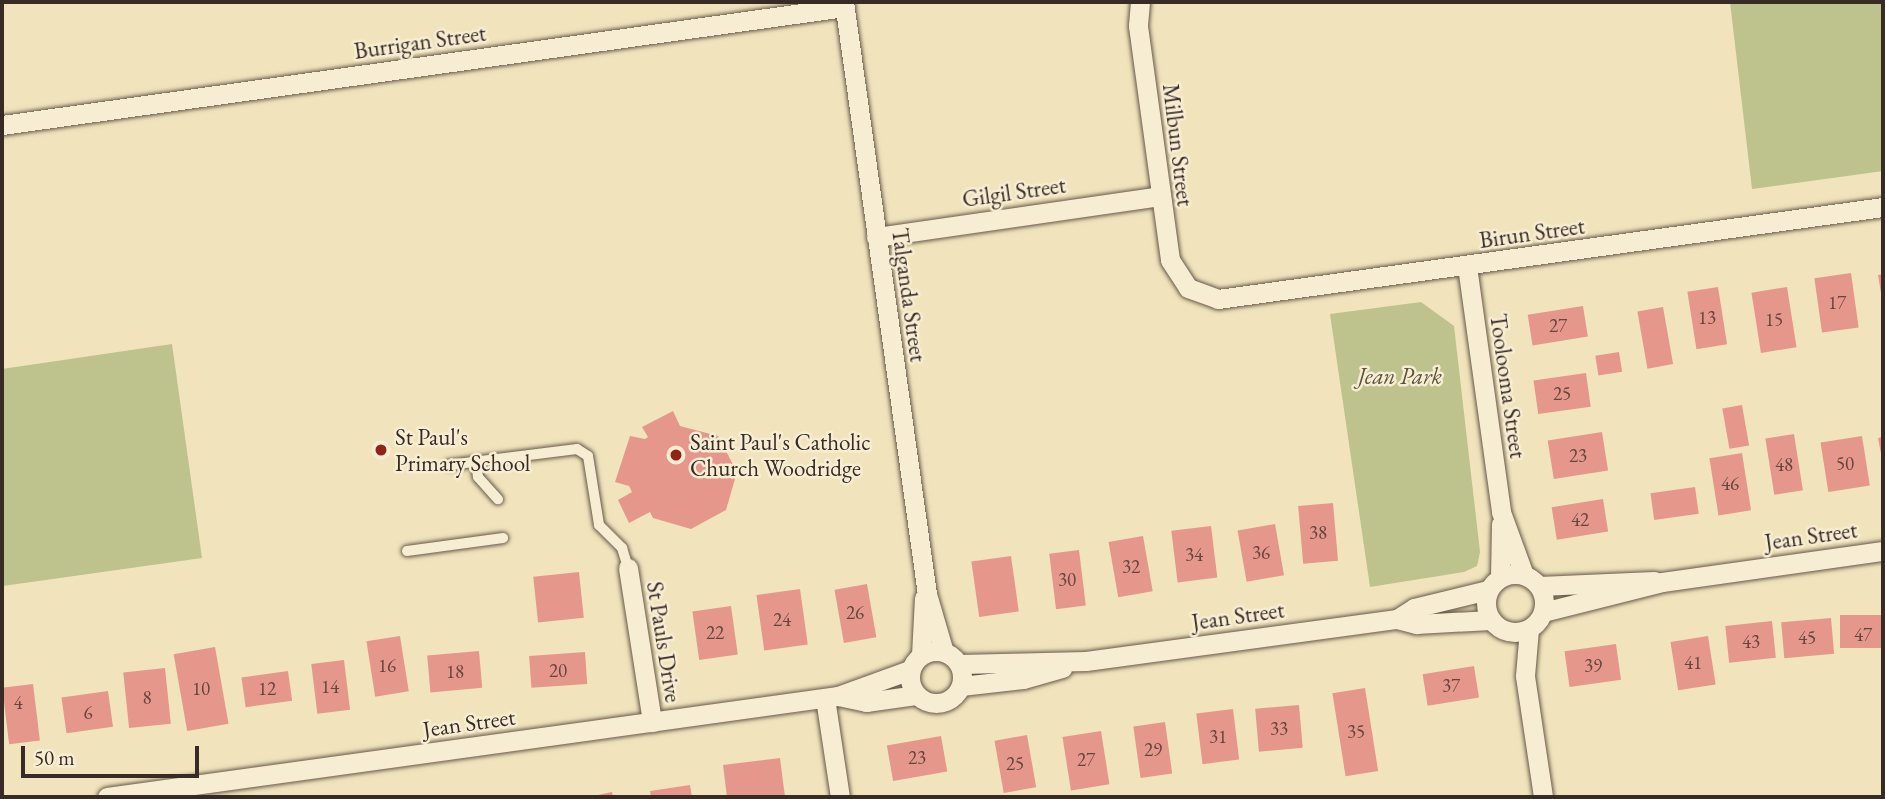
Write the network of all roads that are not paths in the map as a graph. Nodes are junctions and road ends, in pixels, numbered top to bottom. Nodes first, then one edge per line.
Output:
1 (1140, 2) edge
2 (844, 4) edge
3 (2, 125) edge
4 (1159, 196) junction
5 (1883, 207) edge
6 (876, 237) junction
7 (1467, 266) junction
8 (1188, 288) joint
9 (476, 461) junction
10 (449, 465) dead end
11 (498, 499) dead end
12 (1502, 512) junction
13 (503, 538) dead end
14 (407, 551) dead end
15 (1883, 551) edge
16 (628, 568) joint
17 (1532, 580) junction
18 (1662, 582) junction
19 (1494, 584) junction
20 (927, 594) junction
21 (1543, 612) junction
22 (1397, 619) junction
23 (1498, 626) junction
24 (1529, 629) junction
25 (952, 658) junction
26 (1086, 661) junction
27 (915, 663) junction
28 (1525, 676) junction
29 (961, 686) junction
30 (916, 695) junction
31 (831, 697) junction
32 (652, 722) junction
33 (107, 797) edge
34 (840, 797) edge
35 (1542, 797) edge

1 - 4 street, Milbun Street
2 - 3 street, Burrigan Street
2 - 6 street, Talganda Street
4 - 6 street, Gilgil Street
4 - 8 street, Milbun Street
5 - 7 street, Birun Street
6 - 20 street, Talganda Street
7 - 8 street, Birun Street
7 - 12 street, Toolooma Street
9 - 10 lane
9 - 11 lane
9 - 16 lane
12 - 17 street, Toolooma Street
12 - 19 street, Toolooma Street
13 - 14 lane
15 - 18 street, Jean Street
16 - 32 street, St Pauls Drive
17 - 18 street, Jean Street
17 - 19 street, Jean Street
17 - 21 street
18 - 21 street, Jean Street
19 - 22 street, Jean Street
19 - 23 street
20 - 25 street, Talganda Street
20 - 27 street, Talganda Street
21 - 24 street
22 - 23 street, Jean Street
22 - 26 street, Jean Street
23 - 24 street, Jean Street
23 - 28 street
24 - 28 street
25 - 26 street, Jean Street
25 - 27 street
25 - 29 street
26 - 29 street, Jean Street
27 - 30 street
27 - 31 street, Jean Street
28 - 35 street
29 - 30 street
30 - 31 street, Jean Street
31 - 32 street, Jean Street
31 - 34 street
32 - 33 street, Jean Street

